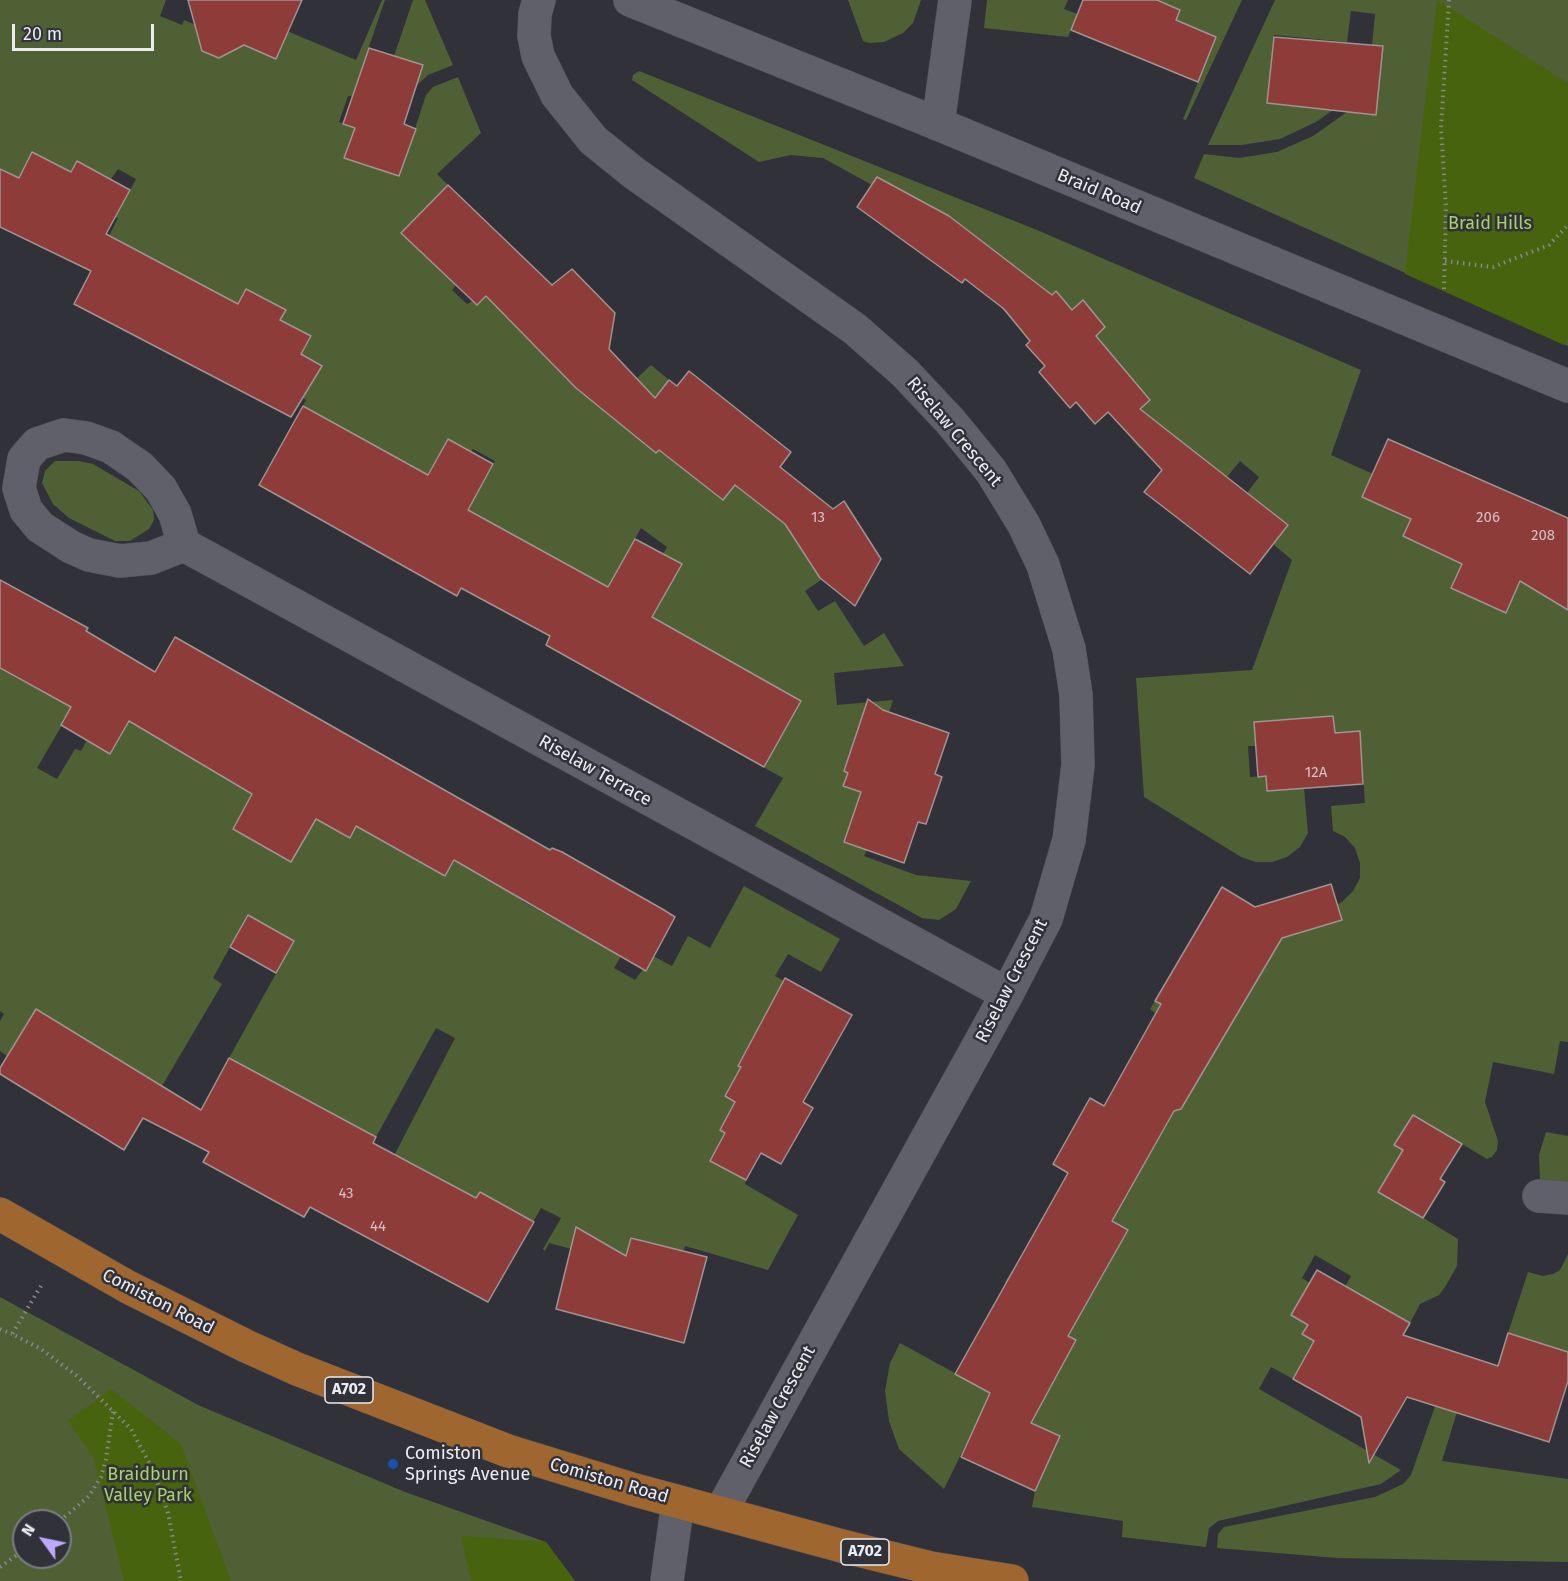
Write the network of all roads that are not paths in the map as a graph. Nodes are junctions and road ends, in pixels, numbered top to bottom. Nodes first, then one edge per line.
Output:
1 (539, 0) edge
2 (630, 0) edge
3 (955, 0) edge
4 (938, 124) junction
5 (1568, 386) edge
6 (184, 545) junction
7 (1007, 994) junction
8 (0, 1214) edge
9 (678, 1502) junction
10 (720, 1513) junction
11 (667, 1581) edge
12 (1012, 1581) edge

1 - 7 street, Riselaw Crescent
2 - 4 street, Braid Road
3 - 4 street
4 - 5 street, Braid Road
6 - 6 street
6 - 7 street, Riselaw Terrace
7 - 10 street, Riselaw Crescent
8 - 9 main road, Comiston Road / A702
9 - 10 main road, Comiston Road / A702
9 - 11 street
10 - 12 main road, Comiston Road / A702

